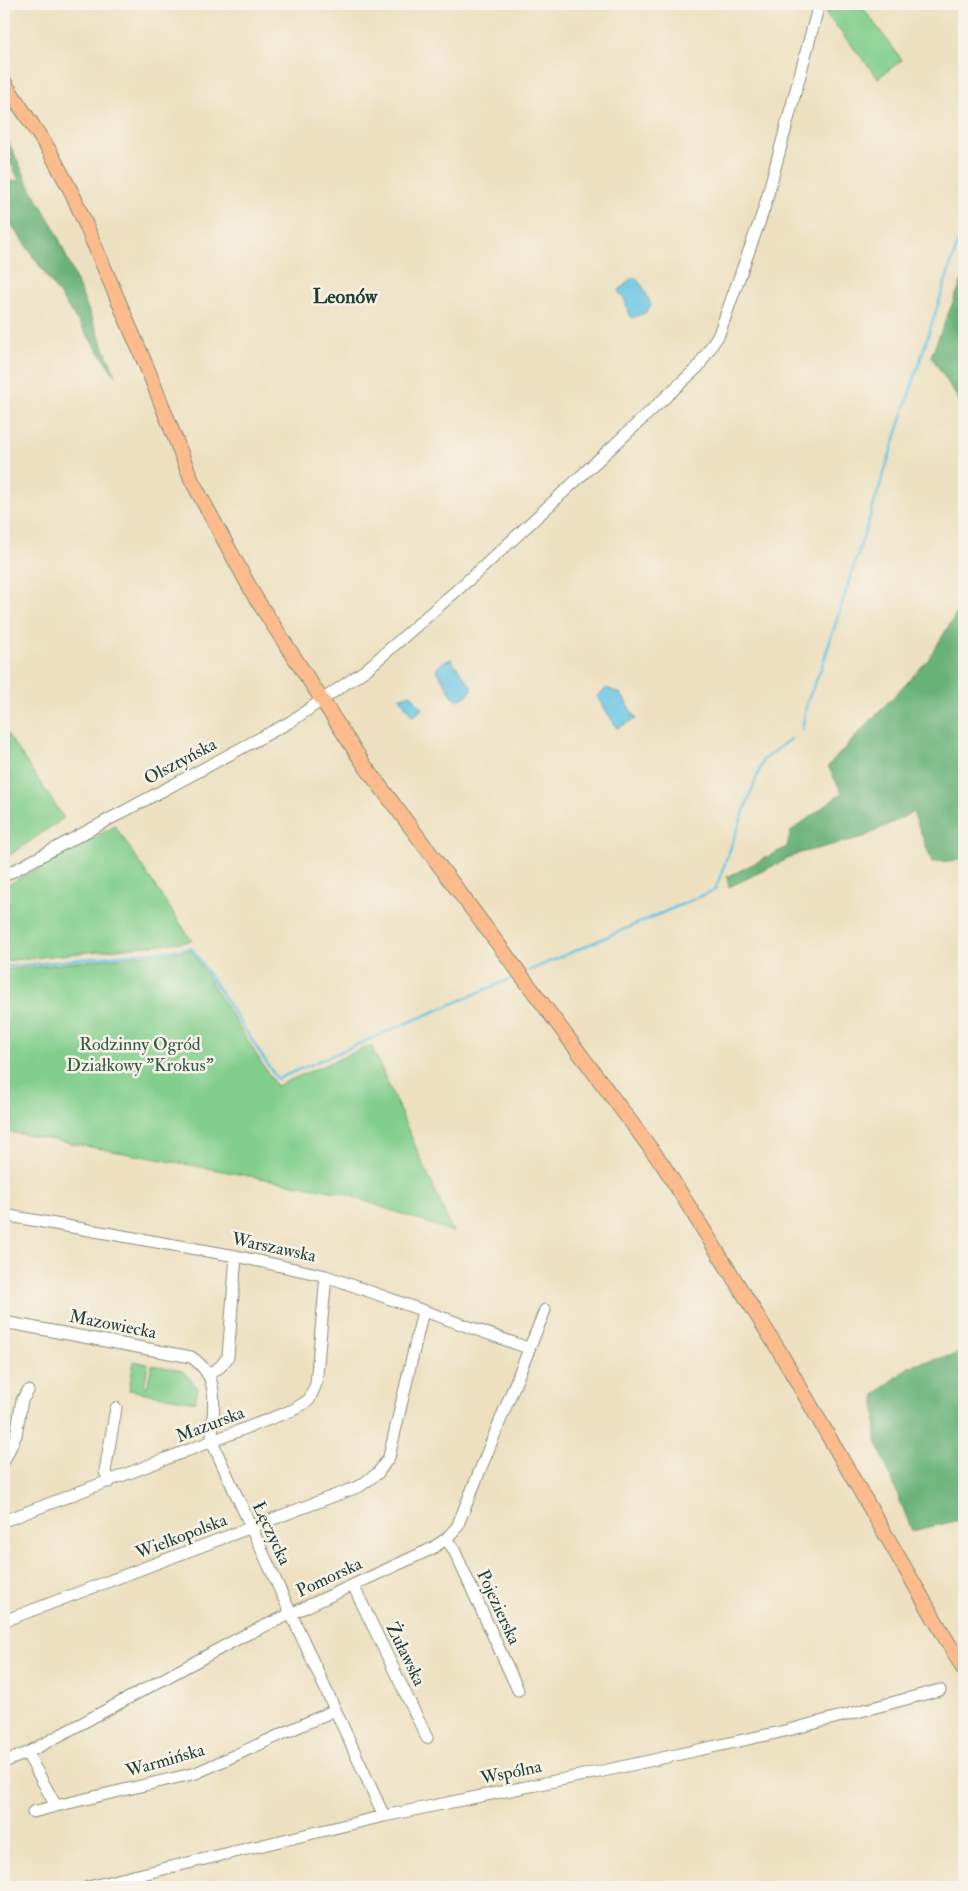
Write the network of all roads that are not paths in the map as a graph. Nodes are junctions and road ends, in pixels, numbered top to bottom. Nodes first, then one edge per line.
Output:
1 (818, 4) edge
2 (4, 82) edge
3 (322, 702) junction
4 (4, 876) edge
5 (4, 1215) edge
6 (236, 1256) junction
7 (326, 1276) junction
8 (545, 1310) dead end
9 (423, 1311) junction
10 (4, 1322) edge
11 (528, 1348) junction
12 (209, 1374) junction
13 (28, 1392) dead end
14 (116, 1408) dead end
15 (212, 1442) junction
16 (4, 1462) edge
17 (109, 1482) junction
18 (4, 1521) edge
19 (250, 1529) junction
20 (446, 1539) junction
21 (353, 1585) junction
22 (291, 1614) junction
23 (4, 1622) edge
24 (964, 1670) edge
25 (518, 1690) dead end
26 (940, 1690) dead end
27 (335, 1710) junction
28 (427, 1738) dead end
29 (27, 1753) junction
30 (4, 1762) edge
31 (56, 1806) junction
32 (33, 1812) dead end
33 (384, 1816) junction
34 (88, 1887) edge

1 - 3 street, Olsztyńska
2 - 3 main road
3 - 4 street, Olsztyńska
3 - 24 main road
5 - 6 street, Warszawska
6 - 7 street, Warszawska
6 - 12 street
7 - 9 street, Warszawska
7 - 15 street, Mazurska
8 - 11 street, Pomorska
9 - 11 street, Warszawska
9 - 19 street, Wielkopolska
10 - 12 street, Mazowiecka
11 - 20 street, Pomorska
12 - 15 street, Łęczycka
13 - 16 street
14 - 17 street
15 - 17 street, Mazurska
15 - 19 street, Łęczycka
17 - 18 street, Mazurska
19 - 22 street, Łęczycka
19 - 23 street, Wielkopolska
20 - 21 street, Pomorska
20 - 25 street, Pojezierska
21 - 22 street, Pomorska
21 - 28 street, Żuławska
22 - 27 street, Łęczycka
22 - 29 street, Pomorska
26 - 33 street, Wspólna
27 - 31 street, Warmińska
27 - 33 street, Łęczycka
29 - 30 street, Pomorska
29 - 31 street
31 - 32 street, Warmińska
33 - 34 street, Wspólna

